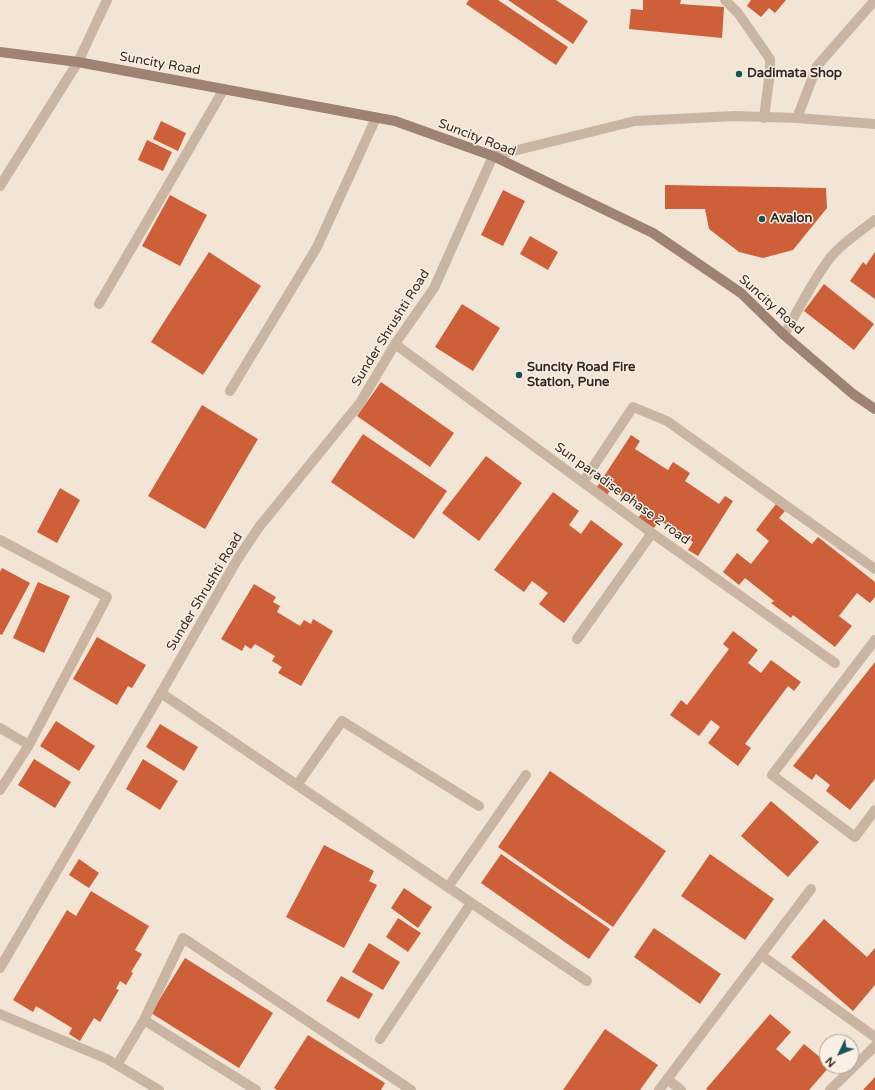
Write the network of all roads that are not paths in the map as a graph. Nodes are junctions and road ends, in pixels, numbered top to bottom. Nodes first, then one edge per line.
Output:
1 (107, 0) edge
2 (725, 0) edge
3 (875, 0) edge
4 (0, 52) edge
5 (78, 62) junction
6 (224, 89) junction
7 (376, 118) junction
8 (764, 118) junction
9 (797, 118) junction
10 (875, 124) edge
11 (493, 156) junction
12 (0, 186) edge
13 (875, 220) edge
14 (99, 304) dead end
15 (784, 335) junction
16 (395, 344) junction
17 (230, 391) dead end
18 (875, 409) edge
19 (583, 482) junction
20 (652, 533) junction
21 (0, 540) edge
22 (875, 569) edge
23 (577, 639) dead end
24 (875, 640) edge
25 (835, 663) dead end
26 (161, 692) junction
27 (0, 728) edge
28 (29, 745) junction
29 (526, 775) dead end
30 (297, 785) junction
31 (0, 790) edge
32 (479, 806) dead end
33 (875, 810) edge
34 (448, 887) junction
35 (811, 889) dead end
36 (472, 903) junction
37 (762, 955) junction
38 (0, 968) edge
39 (587, 981) dead end
40 (0, 1014) edge
41 (144, 1020) junction
42 (875, 1037) edge
43 (380, 1039) dead end
44 (875, 1046) edge
45 (117, 1064) junction
46 (667, 1079) junction
47 (399, 1087) edge
48 (159, 1090) edge
49 (256, 1090) edge
50 (411, 1090) edge
51 (659, 1090) edge
52 (681, 1090) edge
53 (830, 1090) edge

1 - 5 street
2 - 8 street
3 - 9 street
4 - 5 street, Suncity Road
5 - 6 street, Suncity Road
5 - 12 street
6 - 7 street, Suncity Road
6 - 14 street
7 - 11 street, Suncity Road
7 - 17 street
8 - 9 street
8 - 11 street
9 - 10 street
11 - 15 street, Suncity Road
11 - 16 street, Sunder Shrushti Road
13 - 15 street
15 - 18 street, Suncity Road
16 - 19 street, Sun paradise phase 2 road
16 - 26 street, Sunder Shrushti Road
19 - 20 street, Sun paradise phase 2 road
19 - 22 street
20 - 23 street
20 - 25 street, Sun paradise phase 2 road
21 - 28 street
24 - 33 street
26 - 30 street
26 - 38 street, Sunder Shrushti Road
27 - 28 street
28 - 31 street
29 - 34 street
30 - 32 street
30 - 34 street
34 - 36 street
35 - 37 street
36 - 39 street
36 - 43 street
37 - 42 street
37 - 46 street
40 - 45 street
41 - 45 street
41 - 47 street
41 - 49 street
44 - 53 street
45 - 48 street
46 - 51 street
46 - 52 street
47 - 50 street

